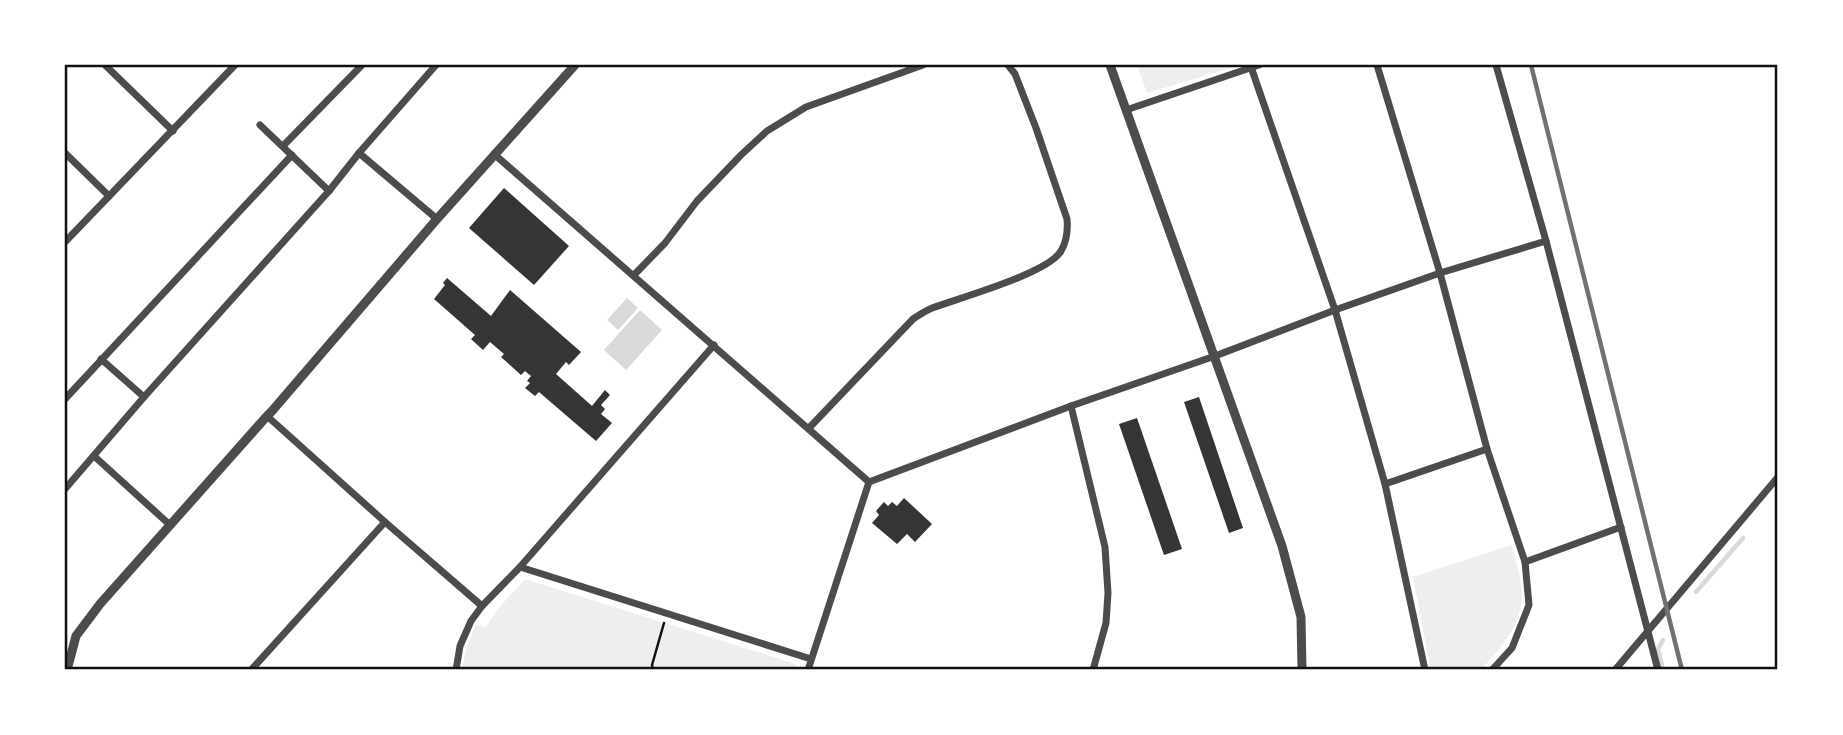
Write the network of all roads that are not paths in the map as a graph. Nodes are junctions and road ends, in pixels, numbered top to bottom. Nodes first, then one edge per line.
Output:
1 (105, 65) edge
2 (233, 65) edge
3 (362, 65) edge
4 (436, 65) edge
5 (575, 65) edge
6 (922, 65) edge
7 (1008, 65) edge
8 (1110, 65) edge
9 (1377, 65) edge
10 (1496, 65) edge
11 (1255, 66) edge
12 (1126, 110) junction
13 (260, 125) dead end
14 (173, 131) junction
15 (283, 146) junction
16 (65, 153) edge
17 (359, 153) junction
18 (494, 154) junction
19 (292, 155) junction
20 (329, 191) junction
21 (109, 196) junction
22 (437, 219) junction
23 (1546, 241) junction
24 (65, 242) edge
25 (1440, 273) junction
26 (634, 275) junction
27 (1335, 310) junction
28 (714, 345) junction
29 (1215, 356) junction
30 (101, 359) junction
31 (144, 397) junction
32 (65, 399) edge
33 (1071, 405) junction
34 (267, 416) junction
35 (809, 428) junction
36 (1487, 449) junction
37 (94, 456) junction
38 (1778, 477) edge
39 (869, 482) junction
40 (1385, 484) junction
41 (65, 489) edge
42 (385, 522) junction
43 (170, 525) junction
44 (1621, 527) junction
45 (1525, 562) junction
46 (520, 567) junction
47 (482, 606) junction
48 (1648, 632) junction
49 (811, 660) junction
50 (67, 670) edge
51 (251, 670) edge
52 (456, 670) edge
53 (808, 670) edge
54 (1093, 670) edge
55 (1302, 670) edge
56 (1424, 670) edge
57 (1492, 670) edge
58 (1615, 670) edge
59 (1658, 670) edge

1 - 14 street
2 - 14 street
3 - 15 street
4 - 17 street
5 - 18 street
6 - 26 street
7 - 35 street
8 - 12 street
9 - 25 street
10 - 23 street
11 - 12 street
11 - 27 street
12 - 29 street
13 - 15 street
14 - 21 street
15 - 19 street
16 - 21 street
17 - 20 street
17 - 22 street
18 - 22 street
18 - 26 street
19 - 20 street
19 - 30 street
20 - 31 street
21 - 24 street
22 - 34 street
23 - 25 street
23 - 44 street
25 - 27 street
25 - 36 street
26 - 28 street
27 - 29 street
27 - 40 street
28 - 35 street
28 - 46 street
29 - 33 street
29 - 55 street
30 - 31 street
30 - 32 street
31 - 37 street
33 - 39 street
33 - 54 street
34 - 42 street
34 - 43 street
35 - 39 street
36 - 40 street
36 - 45 street
37 - 41 street
37 - 43 street
38 - 48 street
39 - 49 street
40 - 56 street
42 - 47 street
42 - 51 street
43 - 50 street
44 - 45 street
44 - 48 street
45 - 57 street
46 - 47 street
46 - 49 street
47 - 52 street
48 - 58 street
48 - 59 street
49 - 53 street

